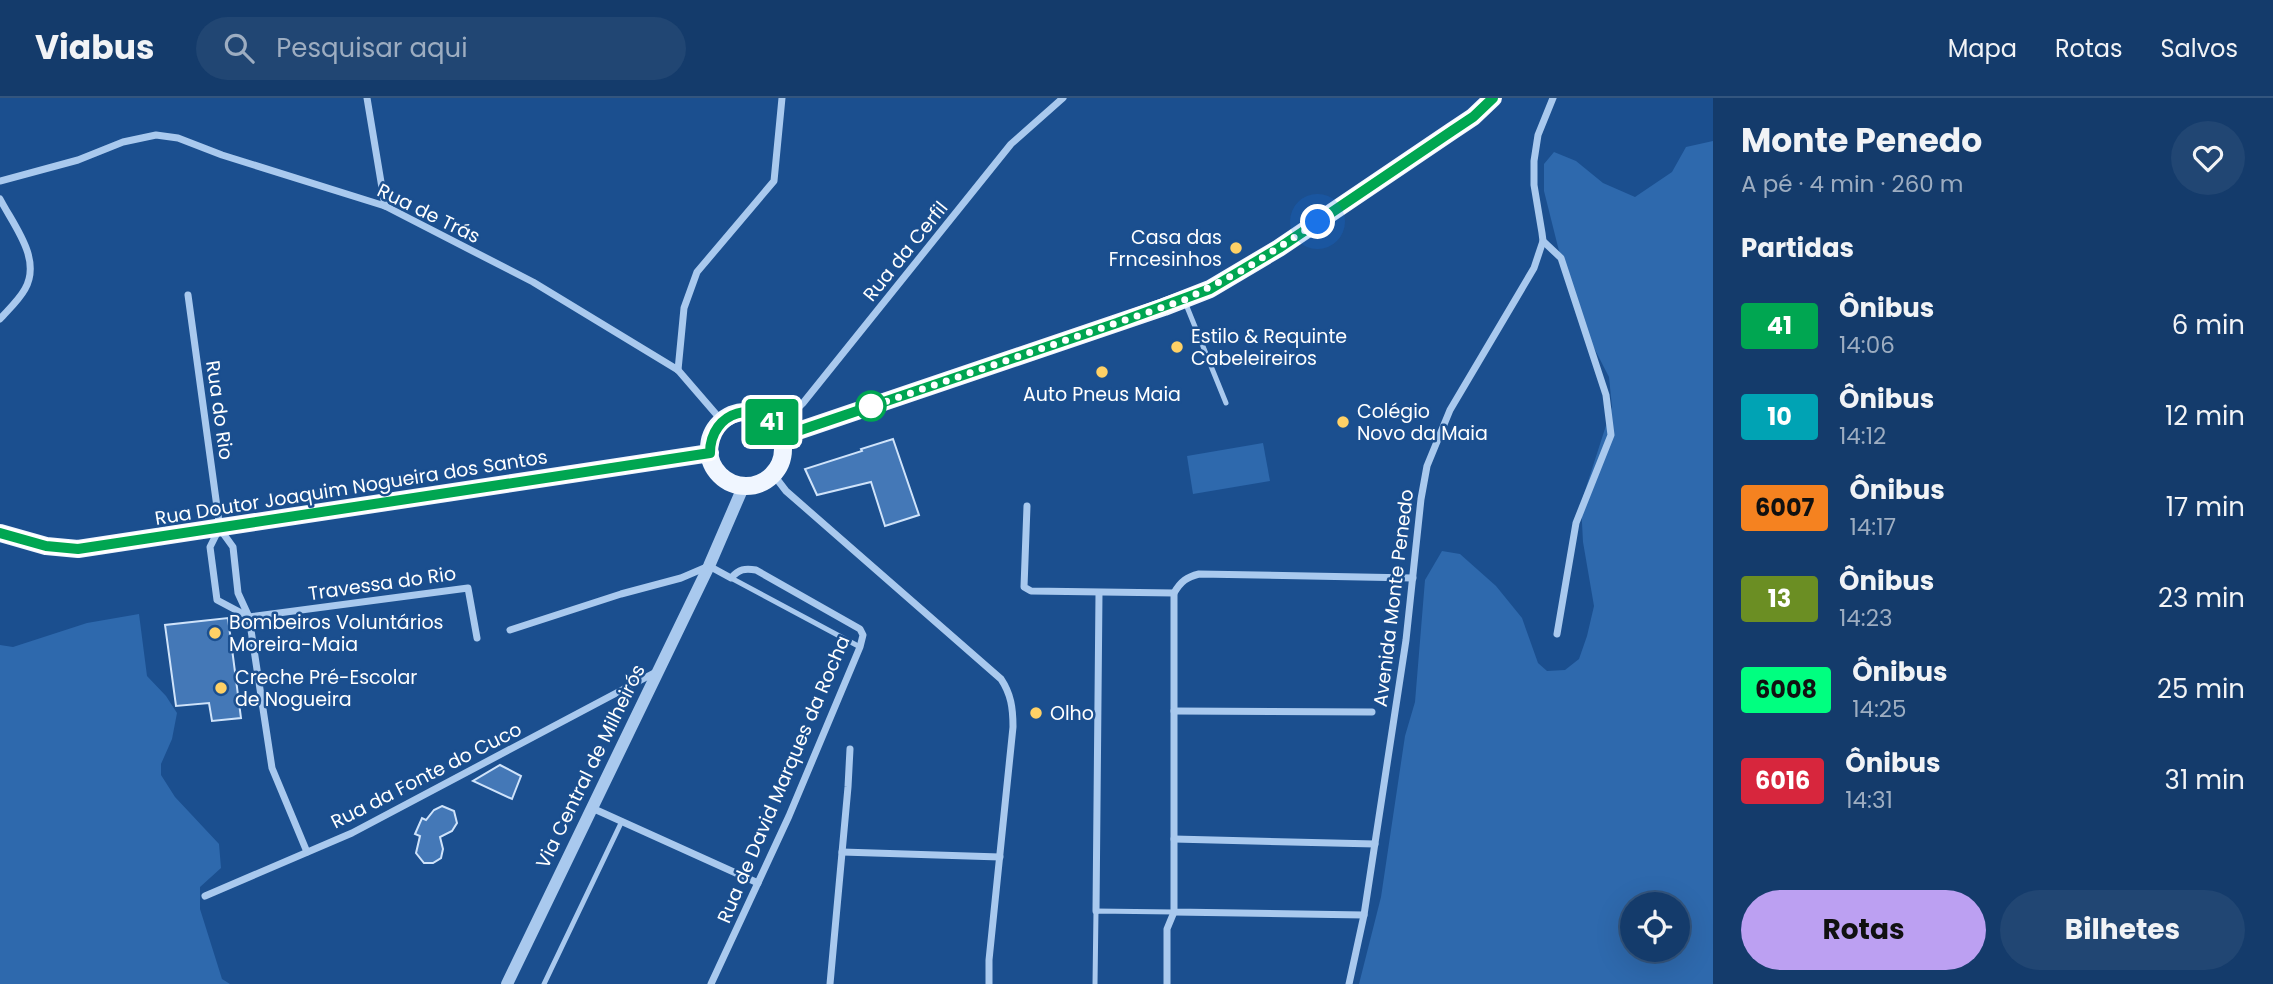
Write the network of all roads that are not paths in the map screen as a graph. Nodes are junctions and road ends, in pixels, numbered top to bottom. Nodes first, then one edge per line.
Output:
1 (367, 98) edge
2 (782, 98) edge
3 (1063, 98) edge
4 (1493, 98) edge
5 (1553, 98) edge
6 (0, 181) edge
7 (0, 198) edge
8 (385, 205) junction
9 (1543, 241) junction
10 (188, 295) dead end
11 (1184, 300) junction
12 (0, 319) edge
13 (678, 370) junction
14 (1226, 403) dead end
15 (722, 421) junction
16 (777, 429) junction
17 (710, 453) junction
18 (773, 474) junction
19 (744, 485) junction
20 (1027, 506) dead end
21 (220, 529) junction
22 (0, 533) edge
23 (709, 566) junction
24 (731, 578) junction
25 (1413, 578) junction
26 (1099, 593) junction
27 (1174, 593) junction
28 (249, 617) junction
29 (510, 630) dead end
30 (1558, 634) dead end
31 (477, 638) dead end
32 (860, 647) junction
33 (656, 672) junction
34 (1174, 711) junction
35 (1372, 712) dead end
36 (850, 750) dead end
37 (591, 807) junction
38 (622, 821) junction
39 (1174, 839) junction
40 (1375, 844) junction
41 (307, 852) junction
42 (842, 852) junction
43 (1000, 857) junction
44 (758, 883) junction
45 (205, 896) dead end
46 (1096, 911) junction
47 (1174, 912) junction
48 (1364, 915) junction
49 (507, 984) edge
50 (544, 984) edge
51 (711, 984) edge
52 (830, 984) edge
53 (989, 984) edge
54 (1095, 984) edge
55 (1167, 984) edge
56 (1349, 984) edge

1 - 8 street
2 - 13 street
3 - 16 street, Rua da Cerfil
4 - 11 main road
5 - 9 street
6 - 8 street, Rua de Trás
7 - 12 street
8 - 13 street, Rua de Trás
9 - 25 street, Avenida Monte Penedo
9 - 30 street
10 - 21 street, Rua do Rio
11 - 14 lane
11 - 16 main road
13 - 15 street, Rua de Trás
15 - 16 main road
15 - 17 main road
16 - 18 main road
17 - 19 main road
17 - 21 main road, Rua Doutor Joaquim Nogueira dos Santos
18 - 19 main road
18 - 43 street
19 - 23 street, Via Central de Milheirós
20 - 26 street
21 - 22 main road, Rua Doutor Joaquim Nogueira dos Santos
21 - 28 street, Rua do Rio
21 - 28 street, Rua do Rio
23 - 24 street
23 - 29 street
23 - 33 street, Via Central de Milheirós
24 - 32 lane
24 - 32 street, Rua de David Marques da Rocha
25 - 27 street
25 - 40 street, Avenida Monte Penedo
26 - 27 street
26 - 46 street
27 - 34 street
28 - 31 street, Travessa do Rio
28 - 41 street, Rua do Rio
32 - 44 street, Rua de David Marques da Rocha
33 - 37 street, Via Central de Milheirós
33 - 41 street, Rua da Fonte do Cuco
34 - 35 street
34 - 39 street
36 - 42 street
37 - 38 street
37 - 49 street, Via Central de Milheirós
38 - 44 street
38 - 50 lane
39 - 40 street
39 - 47 street
40 - 48 street, Avenida Monte Penedo
41 - 45 street, Rua da Fonte do Cuco
42 - 43 street
42 - 52 street
43 - 53 street
44 - 51 street, Rua de David Marques da Rocha
46 - 47 lane
46 - 54 lane
47 - 48 street
47 - 55 street
48 - 56 street, Avenida Monte Penedo

